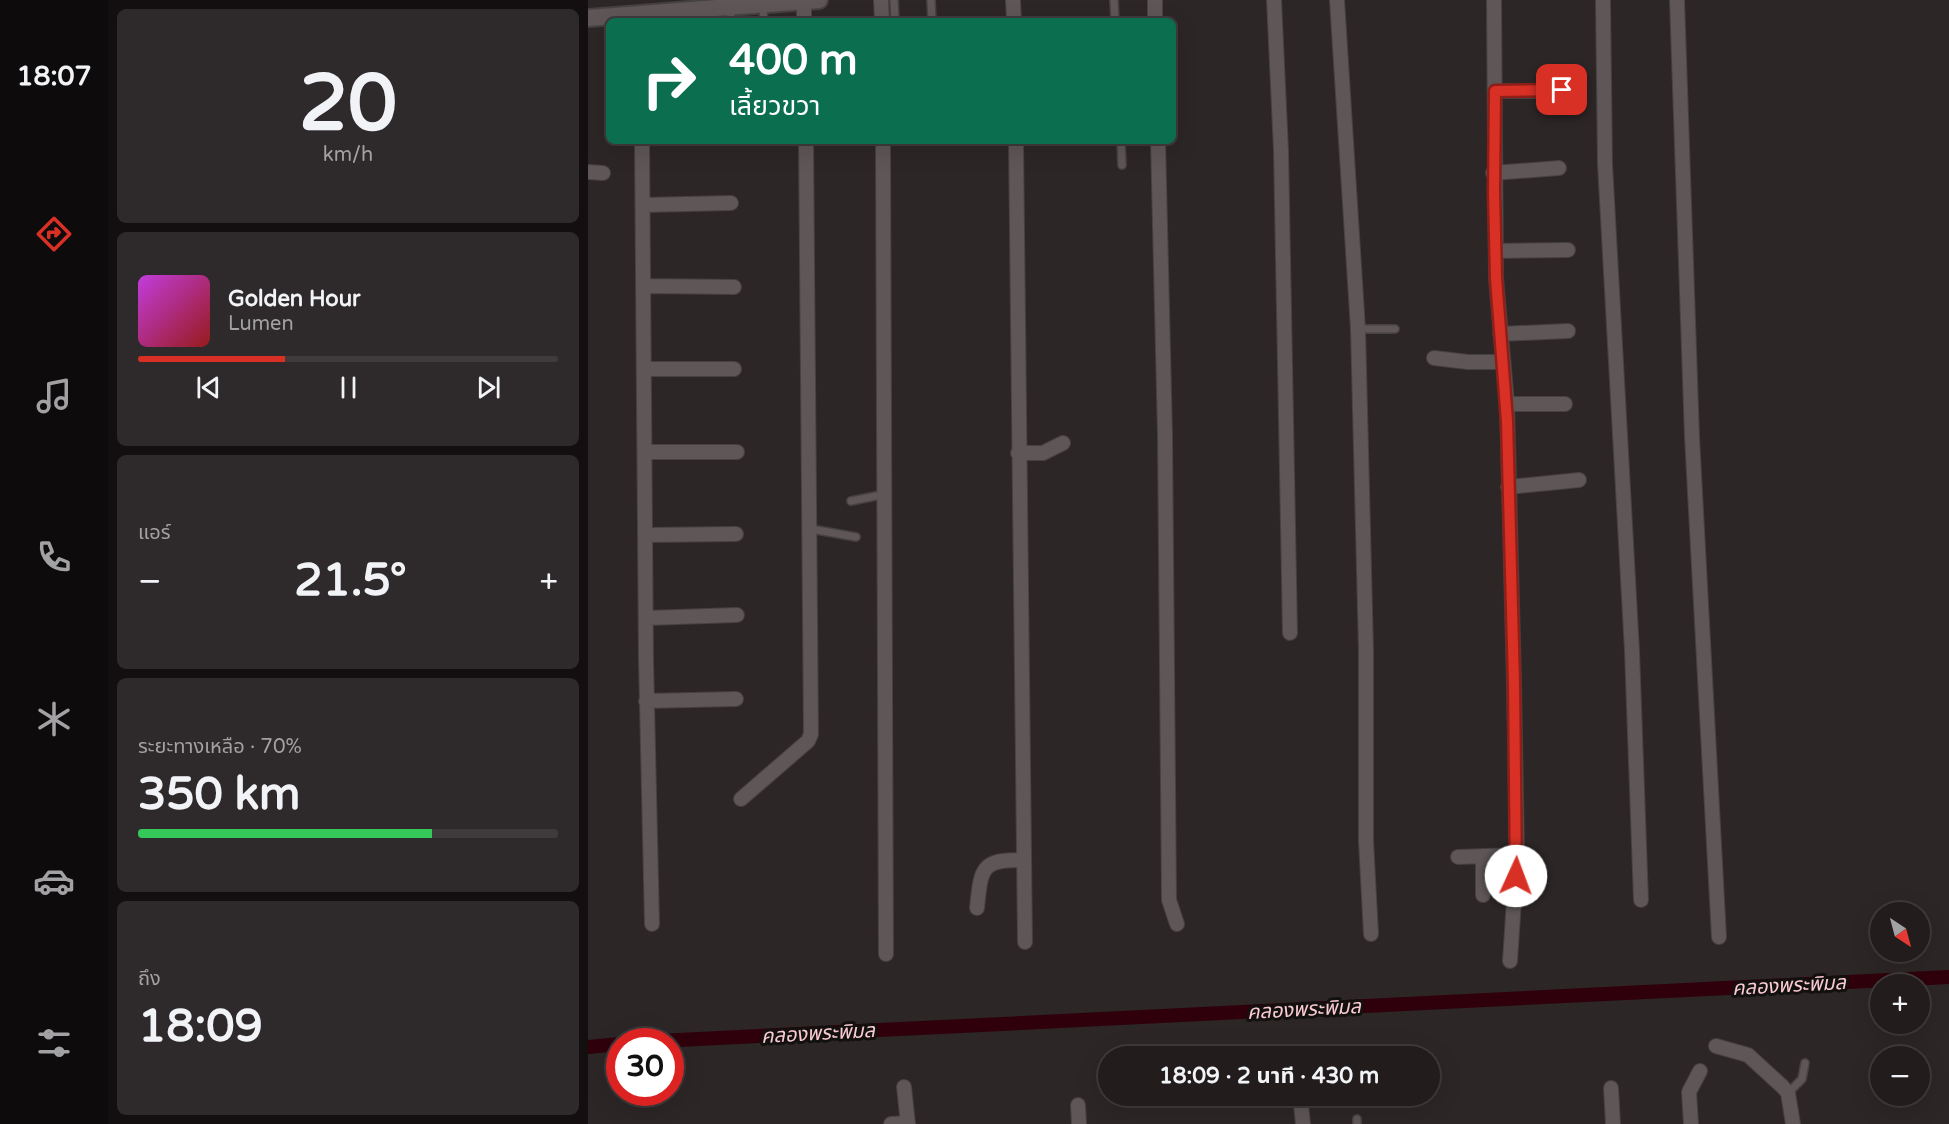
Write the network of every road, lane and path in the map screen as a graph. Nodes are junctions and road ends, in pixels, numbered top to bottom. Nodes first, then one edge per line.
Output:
1 (881, 0) edge
2 (894, 0) edge
3 (931, 0) edge
4 (1013, 0) edge
5 (1114, 0) edge
6 (1155, 0) edge
7 (1274, 0) edge
8 (1337, 0) edge
9 (1494, 0) edge
10 (1603, 0) edge
11 (1677, 0) edge
12 (809, 1) edge
13 (673, 6) edge
14 (763, 13) edge
15 (731, 14) edge
16 (588, 18) edge
17 (641, 18) edge
18 (805, 18) edge
19 (882, 18) edge
20 (895, 18) edge
21 (932, 18) edge
22 (1014, 18) edge
23 (1115, 18) edge
24 (1155, 18) edge
25 (606, 20) edge
26 (1562, 90) dead end
27 (1495, 91) junction
28 (642, 144) edge
29 (806, 144) edge
30 (883, 144) edge
31 (1016, 144) edge
32 (1121, 144) edge
33 (1158, 144) edge
34 (1122, 165) dead end
35 (1559, 168) dead end
36 (588, 172) edge
37 (603, 173) dead end
38 (1493, 173) junction
39 (731, 203) dead end
40 (643, 205) junction
41 (1568, 250) dead end
42 (1496, 251) junction
43 (645, 286) junction
44 (734, 287) dead end
45 (1395, 329) dead end
46 (1358, 330) junction
47 (1568, 331) dead end
48 (1500, 334) junction
49 (1434, 358) dead end
50 (1503, 362) junction
51 (645, 369) junction
52 (734, 369) dead end
53 (1507, 404) junction
54 (1565, 404) dead end
55 (1063, 443) dead end
56 (737, 452) dead end
57 (646, 453) junction
58 (1018, 453) junction
59 (1579, 480) dead end
60 (1508, 487) junction
61 (886, 494) junction
62 (851, 501) dead end
63 (812, 529) junction
64 (736, 534) dead end
65 (646, 535) junction
66 (856, 537) dead end
67 (737, 615) dead end
68 (646, 618) junction
69 (1290, 633) dead end
70 (736, 699) dead end
71 (646, 701) junction
72 (741, 799) dead end
73 (1517, 855) junction
74 (1483, 856) junction
75 (1458, 857) dead end
76 (1024, 860) junction
77 (1483, 895) dead end
78 (1641, 900) dead end
79 (977, 908) dead end
80 (652, 924) dead end
81 (1177, 924) dead end
82 (1371, 934) dead end
83 (1719, 937) dead end
84 (1025, 942) dead end
85 (886, 954) dead end
86 (1510, 961) dead end
87 (1716, 1046) dead end
88 (1805, 1063) dead end
89 (1700, 1071) dead end
90 (904, 1087) dead end
91 (1611, 1088) dead end
92 (1788, 1093) junction
93 (1078, 1105) dead end
94 (1301, 1106) edge
95 (908, 1123) edge
96 (891, 1124) edge
97 (1079, 1124) edge
98 (1303, 1124) edge
99 (1613, 1124) edge
100 (1690, 1124) edge
101 (1793, 1124) edge

1 - 19 street
2 - 20 lane
3 - 21 lane
4 - 22 street
5 - 23 lane
6 - 24 street
7 - 69 street
8 - 46 street
9 - 27 street
10 - 78 street
11 - 83 street
12 - 14 street
12 - 18 street
13 - 15 street
13 - 17 street
14 - 15 street
16 - 25 street
26 - 27 street
27 - 38 street
28 - 40 street
29 - 63 street
30 - 61 street
31 - 58 street
32 - 34 lane
33 - 81 street
35 - 38 street
36 - 37 street
38 - 42 street
39 - 40 street
40 - 43 street
41 - 42 street
42 - 48 street
43 - 44 street
43 - 51 street
45 - 46 lane
46 - 82 street
47 - 48 street
48 - 50 street
49 - 50 street
50 - 53 street
51 - 52 street
51 - 57 street
53 - 54 street
53 - 60 street
55 - 58 street
56 - 57 street
57 - 65 street
58 - 76 street
59 - 60 street
60 - 73 street
61 - 62 lane
61 - 85 street
63 - 66 lane
63 - 72 street
64 - 65 street
65 - 68 street
67 - 68 street
68 - 71 street
70 - 71 street
71 - 80 street
73 - 74 street
73 - 86 street
74 - 75 street
74 - 77 street
76 - 79 street
76 - 84 street
87 - 92 street
88 - 92 lane
89 - 100 street
90 - 95 street
91 - 99 street
92 - 101 street
93 - 97 street
94 - 98 street
95 - 96 street

